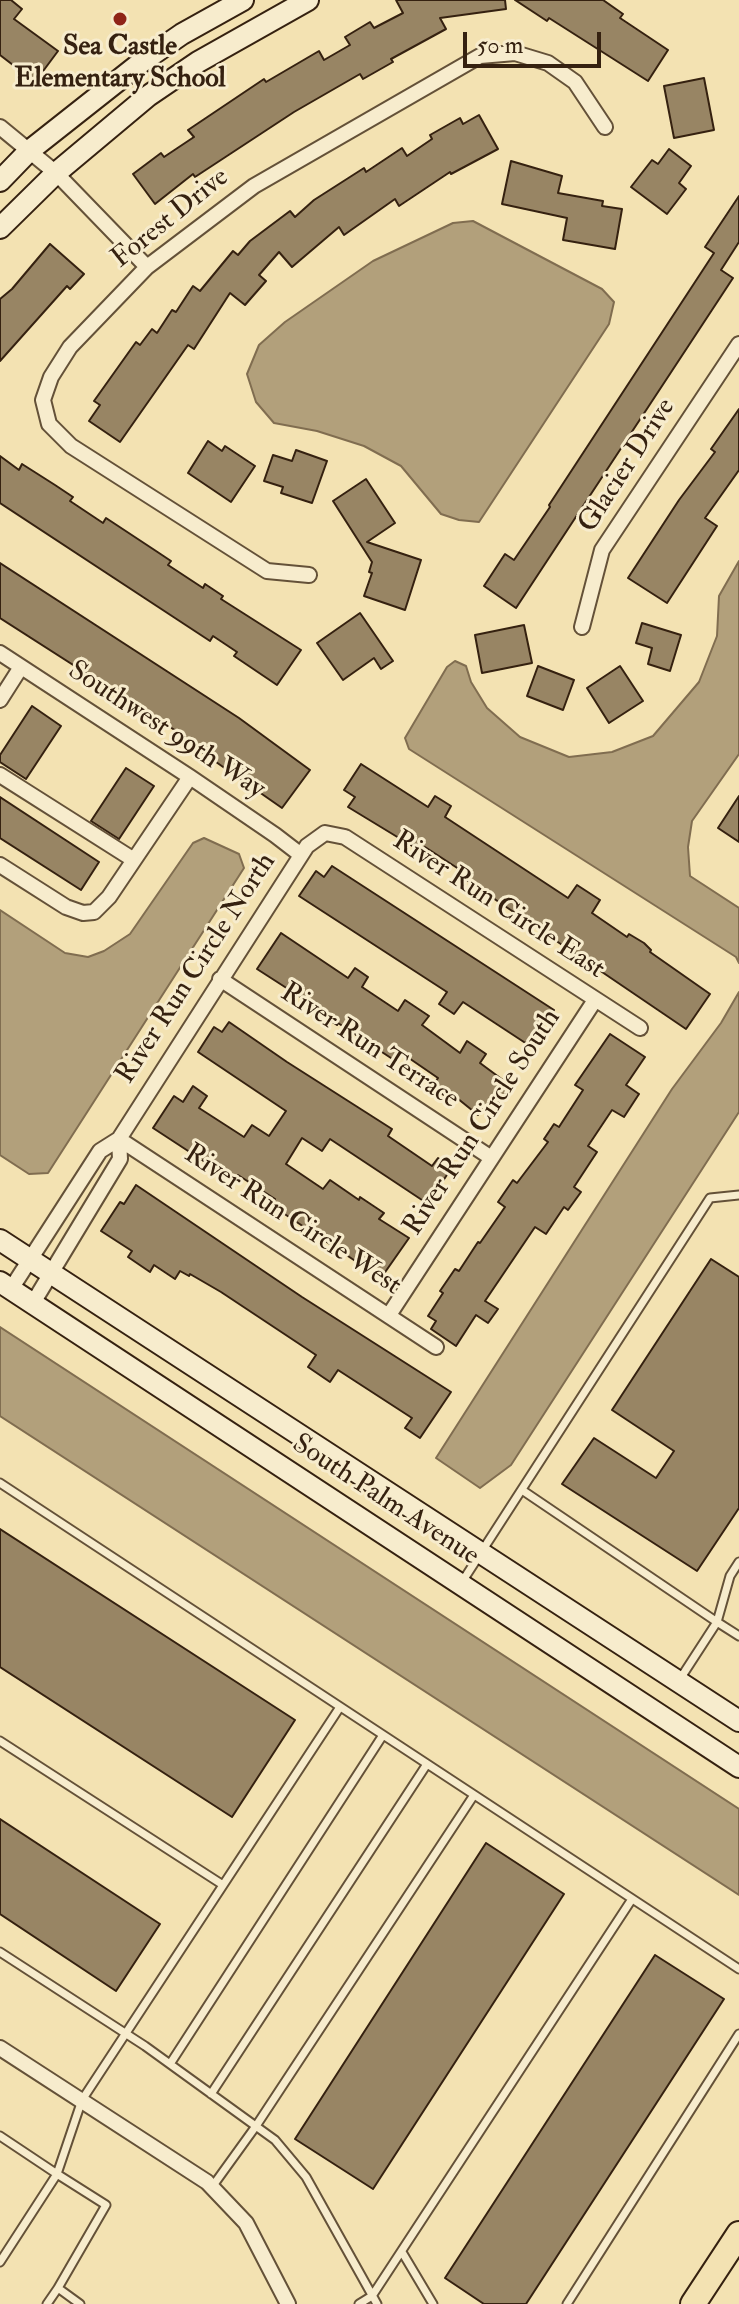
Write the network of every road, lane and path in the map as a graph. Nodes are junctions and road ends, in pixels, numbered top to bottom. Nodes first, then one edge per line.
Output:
1 (243, 0) edge
2 (308, 0) edge
3 (0, 127) edge
4 (605, 127) dead end
5 (29, 151) junction
6 (56, 173) junction
7 (0, 181) edge
8 (0, 228) edge
9 (147, 267) junction
10 (739, 344) edge
11 (309, 575) dead end
12 (582, 627) dead end
13 (0, 653) edge
14 (21, 667) junction
15 (0, 700) edge
16 (0, 775) edge
17 (190, 777) junction
18 (325, 833) joint
19 (301, 855) junction
20 (134, 860) junction
21 (0, 865) edge
22 (220, 979) junction
23 (595, 1000) junction
24 (640, 1028) dead end
25 (119, 1139) junction
26 (490, 1157) junction
27 (739, 1195) edge
28 (0, 1240) edge
29 (29, 1260) junction
30 (51, 1274) junction
31 (5, 1286) edge
32 (33, 1303) junction
33 (389, 1315) junction
34 (436, 1347) dead end
35 (0, 1483) edge
36 (522, 1490) junction
37 (481, 1553) junction
38 (739, 1562) edge
39 (460, 1583) junction
40 (717, 1622) junction
41 (739, 1636) edge
42 (679, 1681) junction
43 (340, 1707) junction
44 (739, 1721) edge
45 (383, 1735) junction
46 (0, 1741) edge
47 (427, 1764) junction
48 (739, 1767) edge
49 (474, 1795) junction
50 (223, 1885) junction
51 (632, 1899) junction
52 (0, 1952) edge
53 (739, 1969) edge
54 (126, 2033) junction
55 (739, 2034) edge
56 (0, 2048) edge
57 (170, 2064) junction
58 (211, 2094) junction
59 (82, 2100) junction
60 (256, 2126) junction
61 (0, 2136) edge
62 (57, 2174) junction
63 (212, 2187) junction
64 (739, 2234) edge
65 (402, 2252) junction
66 (0, 2262) edge
67 (58, 2288) junction
68 (375, 2300) edge
69 (47, 2304) edge
70 (80, 2304) edge
71 (288, 2304) edge
72 (359, 2304) edge
73 (433, 2304) edge
74 (567, 2304) edge
75 (693, 2304) edge

1 - 5 main road
2 - 6 main road
3 - 5 street
4 - 9 street, Forest Drive
5 - 6 street
5 - 7 main road
6 - 8 main road
6 - 9 street
9 - 11 street, Forest Drive
10 - 12 street, Glacier Drive
13 - 14 street, Southwest 99th Way
14 - 15 street
14 - 17 street, Southwest 99th Way
16 - 20 street
17 - 19 street, Southwest 99th Way
17 - 20 street
18 - 19 street, River Run Circle North
18 - 23 street, River Run Circle East
19 - 22 street, River Run Circle North
20 - 21 street
22 - 25 street, River Run Circle North
22 - 26 street, River Run Terrace
23 - 24 street, River Run Circle East
23 - 26 street, River Run Circle South
25 - 29 street, River Run Circle North
25 - 30 street, River Run Circle North
25 - 33 street, River Run Circle West
26 - 33 street, River Run Circle South
27 - 36 lane
28 - 29 main road, South Palm Avenue
29 - 30 main road, South Palm Avenue
29 - 31 street, River Run Circle North
30 - 32 street, River Run Circle North
30 - 37 main road, South Palm Avenue
31 - 32 main road, South Palm Avenue
32 - 39 main road, South Palm Avenue
33 - 34 street, River Run Circle West
35 - 43 lane
36 - 37 lane
36 - 40 lane
37 - 39 lane
37 - 42 main road, South Palm Avenue
38 - 40 lane
39 - 48 main road, South Palm Avenue
40 - 41 lane
40 - 42 lane
42 - 44 main road, South Palm Avenue
43 - 45 lane
43 - 50 lane
45 - 47 lane
45 - 57 lane
46 - 50 lane
47 - 49 lane
47 - 58 lane
49 - 51 lane
49 - 60 lane
50 - 54 lane
51 - 53 lane
51 - 65 lane
52 - 54 lane
54 - 57 lane
54 - 59 lane
55 - 74 lane
56 - 59 street
57 - 58 lane
58 - 60 lane
59 - 62 lane
59 - 63 street
60 - 63 lane
60 - 68 lane
61 - 62 lane
62 - 66 lane
62 - 67 lane
63 - 71 street
64 - 75 main road
65 - 68 lane
65 - 73 lane
67 - 69 lane
67 - 70 lane
68 - 72 lane

